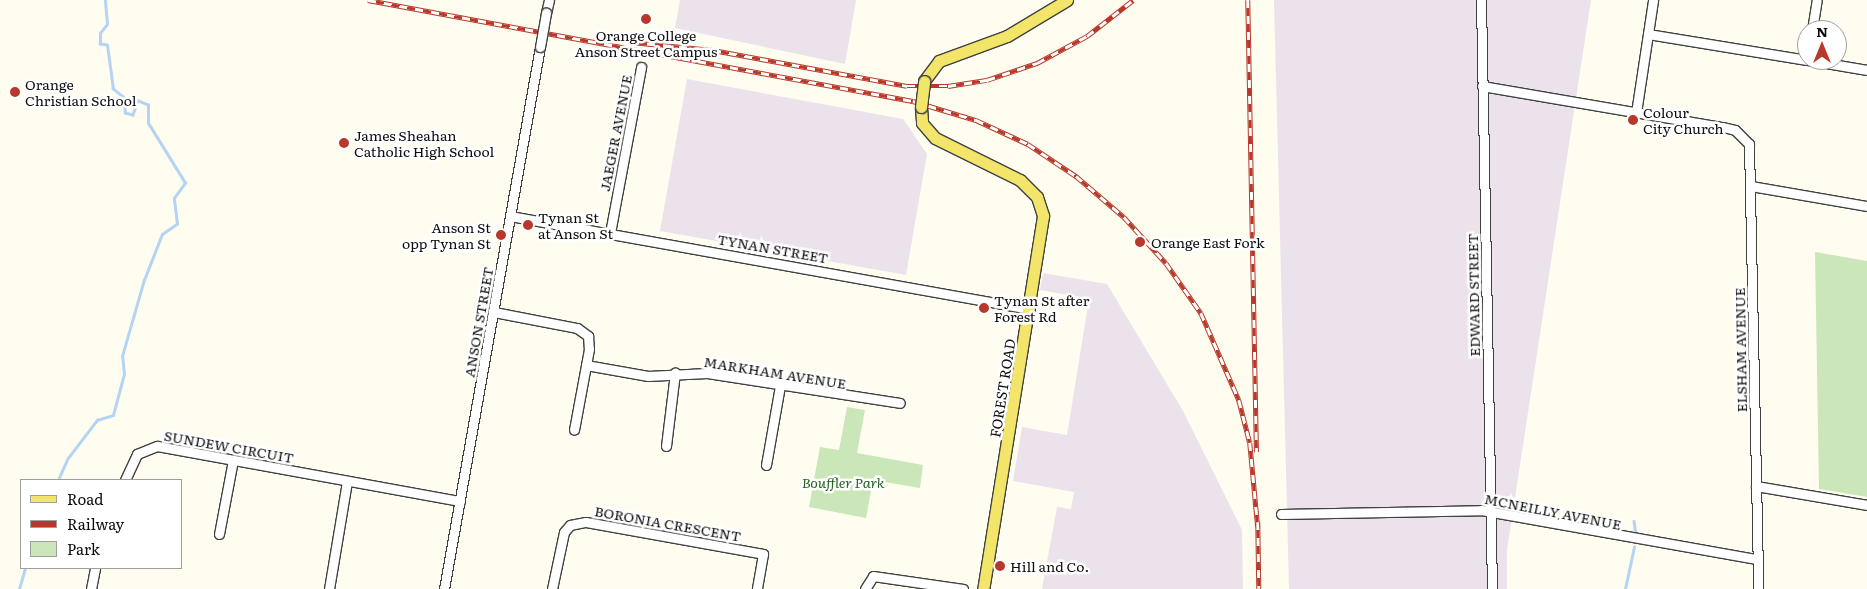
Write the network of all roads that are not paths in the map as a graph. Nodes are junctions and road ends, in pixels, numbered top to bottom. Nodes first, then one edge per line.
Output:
1 (549, 0) edge
2 (1067, 0) edge
3 (1481, 0) edge
4 (1654, 0) edge
5 (1817, 0) edge
6 (1814, 20) edge
7 (1648, 34) junction
8 (1797, 58) edge
9 (641, 67) dead end
10 (1847, 67) edge
11 (1867, 70) edge
12 (1482, 86) junction
13 (1636, 113) junction
14 (1751, 186) junction
15 (1867, 206) edge
16 (510, 216) junction
17 (610, 233) junction
18 (1030, 309) junction
19 (494, 312) junction
20 (586, 365) junction
21 (675, 374) junction
22 (780, 386) junction
23 (900, 403) dead end
24 (574, 430) dead end
25 (666, 446) dead end
26 (233, 460) junction
27 (766, 465) dead end
28 (125, 479) edge
29 (347, 481) junction
30 (1756, 486) junction
31 (460, 501) junction
32 (1867, 505) edge
33 (1490, 513) junction
34 (1281, 514) dead end
35 (219, 534) dead end
36 (1757, 559) junction
37 (95, 569) edge
38 (91, 589) edge
39 (329, 589) edge
40 (444, 589) edge
41 (552, 589) edge
42 (757, 589) edge
43 (865, 589) edge
44 (963, 589) edge
45 (983, 589) edge
46 (1492, 589) edge
47 (1758, 589) edge

1 - 16 street, ANSON STREET, bridge
2 - 18 main road, FOREST ROAD, bridge
3 - 12 street, EDWARD STREET
4 - 7 street
5 - 6 street
7 - 8 street
7 - 13 street
9 - 17 street, JAEGER AVENUE
10 - 11 street
12 - 13 street
12 - 33 street, EDWARD STREET
13 - 14 street, ELSHAM AVENUE
14 - 15 street
14 - 30 street, ELSHAM AVENUE
16 - 17 street, TYNAN STREET
16 - 19 street, ANSON STREET
17 - 18 street, TYNAN STREET
18 - 45 main road, FOREST ROAD
19 - 20 street
19 - 31 street, ANSON STREET
20 - 21 street, MARKHAM AVENUE
20 - 24 street
21 - 22 street, MARKHAM AVENUE
21 - 25 street
22 - 23 street, MARKHAM AVENUE
22 - 27 street
26 - 28 street, SUNDEW CIRCUIT
26 - 29 street, SUNDEW CIRCUIT
26 - 35 street
29 - 31 street, SUNDEW CIRCUIT
29 - 39 street
30 - 32 street
30 - 36 street, ELSHAM AVENUE
31 - 40 street, ANSON STREET
33 - 34 street, MCNEILLY AVENUE
33 - 36 street, MCNEILLY AVENUE
33 - 46 street, EDWARD STREET
36 - 47 street, ELSHAM AVENUE
37 - 38 street
41 - 42 street, BORONIA CRESCENT
43 - 44 street

